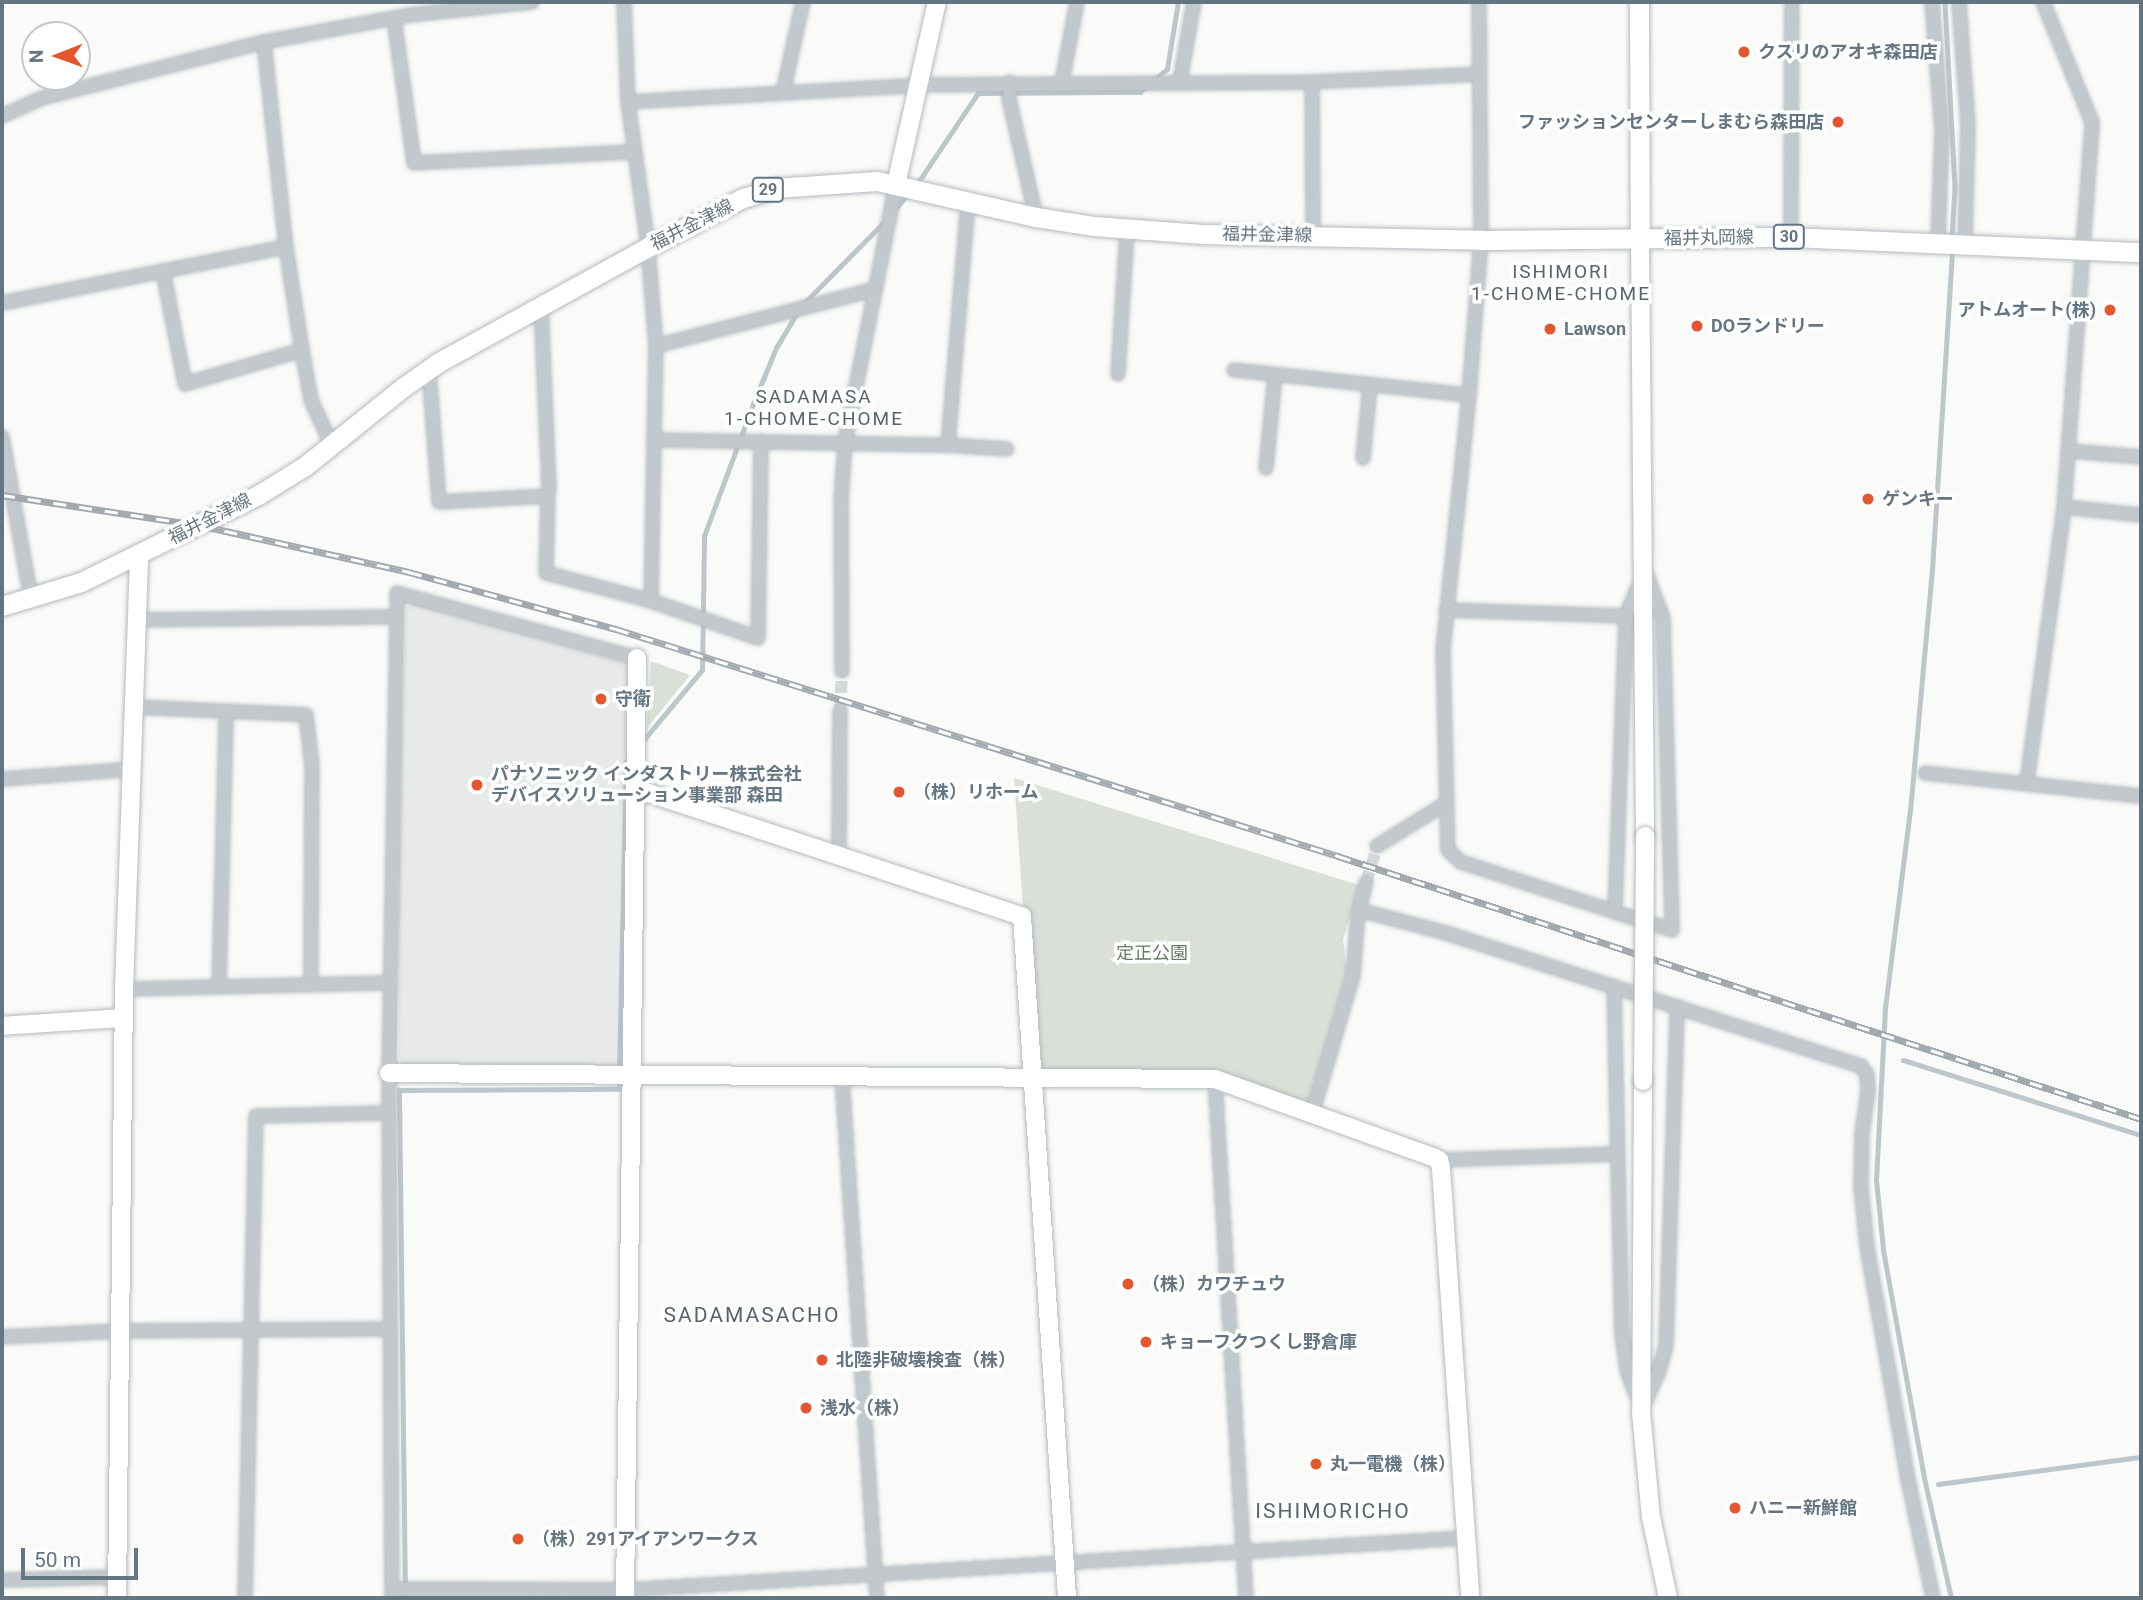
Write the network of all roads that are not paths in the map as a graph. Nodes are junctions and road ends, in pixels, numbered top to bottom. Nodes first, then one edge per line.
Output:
1 (532, 2) edge
2 (624, 2) edge
3 (803, 2) edge
4 (937, 2) edge
5 (1077, 2) edge
6 (1194, 2) edge
7 (1479, 2) edge
8 (1639, 2) edge
9 (1792, 2) edge
10 (1932, 2) edge
11 (1959, 2) edge
12 (2043, 2) edge
13 (514, 3) edge
14 (410, 8) edge
15 (394, 18) junction
16 (264, 41) junction
17 (1479, 74) junction
18 (1180, 81) junction
19 (1010, 82) junction
20 (1062, 82) junction
21 (1312, 82) junction
22 (920, 85) junction
23 (783, 92) junction
24 (628, 103) junction
25 (2, 116) edge
26 (634, 152) junction
27 (896, 185) junction
28 (968, 203) junction
29 (1036, 217) junction
30 (1127, 229) junction
31 (1314, 236) junction
32 (1791, 237) junction
33 (1640, 239) junction
34 (1481, 240) junction
35 (1938, 242) junction
36 (1965, 243) junction
37 (286, 247) junction
38 (648, 247) junction
39 (2081, 250) junction
40 (2141, 252) edge
41 (163, 271) junction
42 (876, 289) junction
43 (2, 303) edge
44 (541, 305) junction
45 (656, 346) junction
46 (302, 350) junction
47 (429, 369) junction
48 (1234, 370) dead end
49 (1118, 374) dead end
50 (1275, 374) junction
51 (1370, 385) junction
52 (1469, 395) junction
53 (2, 437) edge
54 (654, 439) junction
55 (761, 441) junction
56 (845, 442) junction
57 (948, 445) junction
58 (332, 446) junction
59 (1007, 450) dead end
60 (2068, 451) junction
61 (2141, 457) edge
62 (1363, 458) dead end
63 (1266, 468) dead end
64 (549, 491) dead end
65 (2064, 507) junction
66 (2, 508) edge
67 (16, 510) junction
68 (2141, 515) edge
69 (139, 555) junction
70 (1645, 570) junction
71 (31, 598) junction
72 (651, 601) junction
73 (2, 606) edge
74 (1446, 610) junction
75 (1626, 616) junction
76 (396, 617) junction
77 (137, 620) junction
78 (638, 658) joint
79 (842, 671) tunnel mouth
80 (134, 707) junction
81 (226, 711) junction
82 (841, 712) tunnel mouth
83 (131, 769) junction
84 (1924, 774) dead end
85 (2, 779) edge
86 (2027, 782) junction
87 (637, 789) junction
88 (2141, 796) edge
89 (1445, 804) junction
90 (1377, 846) tunnel mouth
91 (839, 856) junction
92 (1366, 883) tunnel mouth
93 (1359, 910) junction
94 (1615, 912) junction
95 (390, 983) junction
96 (311, 985) junction
97 (1614, 986) junction
98 (219, 987) junction
99 (124, 989) junction
100 (1677, 1006) junction
101 (123, 1018) junction
102 (2, 1026) edge
103 (389, 1073) junction
104 (633, 1075) junction
105 (842, 1077) junction
106 (1035, 1079) junction
107 (1215, 1079) junction
108 (389, 1113) junction
109 (1312, 1114) junction
110 (1618, 1154) junction
111 (1439, 1160) junction
112 (390, 1329) junction
113 (120, 1331) junction
114 (251, 1331) junction
115 (2, 1337) edge
116 (1641, 1410) junction
117 (1466, 1538) junction
118 (1243, 1551) junction
119 (1065, 1562) junction
120 (875, 1574) junction
121 (118, 1577) junction
122 (2, 1580) edge
123 (392, 1594) edge
124 (625, 1594) edge
125 (117, 1598) edge
126 (245, 1598) edge
127 (877, 1598) edge
128 (1067, 1598) edge
129 (1246, 1598) edge
130 (1470, 1598) edge
131 (1668, 1598) edge
132 (1933, 1598) edge

1 - 13 street
2 - 24 street
3 - 23 street
4 - 22 street
5 - 20 street
6 - 18 street
7 - 17 street
8 - 33 main road, 福井丸岡線
9 - 32 street
10 - 35 street
11 - 36 street
12 - 39 street
13 - 14 street
14 - 15 street
15 - 16 street
15 - 26 street
16 - 25 street
16 - 37 street
17 - 21 street
17 - 34 street
18 - 20 street
18 - 21 street
19 - 20 street
19 - 22 street
19 - 29 street
21 - 31 street
22 - 23 street
22 - 27 street
23 - 24 street
24 - 26 street
26 - 38 street
27 - 28 main road, 福井金津線 / 29
27 - 38 main road, 福井金津線 / 29
27 - 42 street
28 - 29 main road, 福井金津線 / 29
28 - 57 street
29 - 30 main road, 福井金津線 / 29
30 - 31 main road, 福井金津線 / 29
30 - 49 street
31 - 34 main road, 福井金津線 / 29
32 - 33 main road, 福井丸岡線 / 30
32 - 35 main road, 福井丸岡線 / 30
33 - 34 main road, 福井金津線 / 29
33 - 70 street
34 - 52 street
35 - 36 main road, 福井丸岡線 / 30
36 - 39 main road, 福井丸岡線 / 30
37 - 41 street
37 - 46 street
38 - 44 main road, 福井金津線 / 29
38 - 45 street
39 - 40 main road, 福井丸岡線 / 30
39 - 60 street
41 - 43 street
41 - 46 street
42 - 45 street
42 - 56 street
44 - 47 main road, 福井金津線 / 29
44 - 64 street
45 - 54 street
46 - 58 street
47 - 58 main road, 福井金津線 / 29
47 - 72 street
48 - 50 street
50 - 51 street
50 - 63 street
51 - 52 street
51 - 62 street
52 - 74 street
53 - 67 street
54 - 55 street
54 - 72 street
55 - 56 street
55 - 72 street
56 - 57 street
56 - 79 street
57 - 59 street
58 - 69 main road, 福井金津線 / 29
60 - 61 street
60 - 65 street
65 - 68 street
65 - 86 street
66 - 67 street
67 - 71 street
69 - 71 main road, 福井金津線 / 29
69 - 77 street
70 - 75 street
70 - 94 street
70 - 116 street, bridge
71 - 73 main road, 福井金津線 / 29
74 - 75 street
74 - 89 street
75 - 94 street
76 - 77 street
76 - 78 street
76 - 95 street
77 - 80 street
78 - 87 street
80 - 81 street
80 - 83 street
81 - 96 street
81 - 98 street
82 - 91 street
83 - 85 street
83 - 99 street
84 - 86 street
86 - 88 street
87 - 91 street
87 - 104 street
89 - 90 street
89 - 94 street
91 - 106 street
92 - 93 street
93 - 97 street
93 - 109 street
95 - 96 street
95 - 103 street
96 - 98 street
97 - 100 street
97 - 110 street
98 - 99 street
99 - 101 street
100 - 116 street
100 - 132 street
101 - 102 street
101 - 113 street
103 - 104 street
103 - 108 street
104 - 105 street
104 - 124 street
105 - 106 street
105 - 120 street
106 - 107 street
106 - 119 street
107 - 109 street
107 - 118 street
108 - 112 street
108 - 114 street
109 - 111 street
110 - 111 street
110 - 116 street
111 - 117 street
112 - 114 street
112 - 123 street
113 - 114 street
113 - 115 street
113 - 121 street
114 - 126 street
116 - 131 street
117 - 118 street
117 - 130 street
118 - 119 street
118 - 129 street
119 - 120 street
119 - 128 street
120 - 124 street
120 - 127 street
121 - 122 street
121 - 125 street
123 - 124 street

